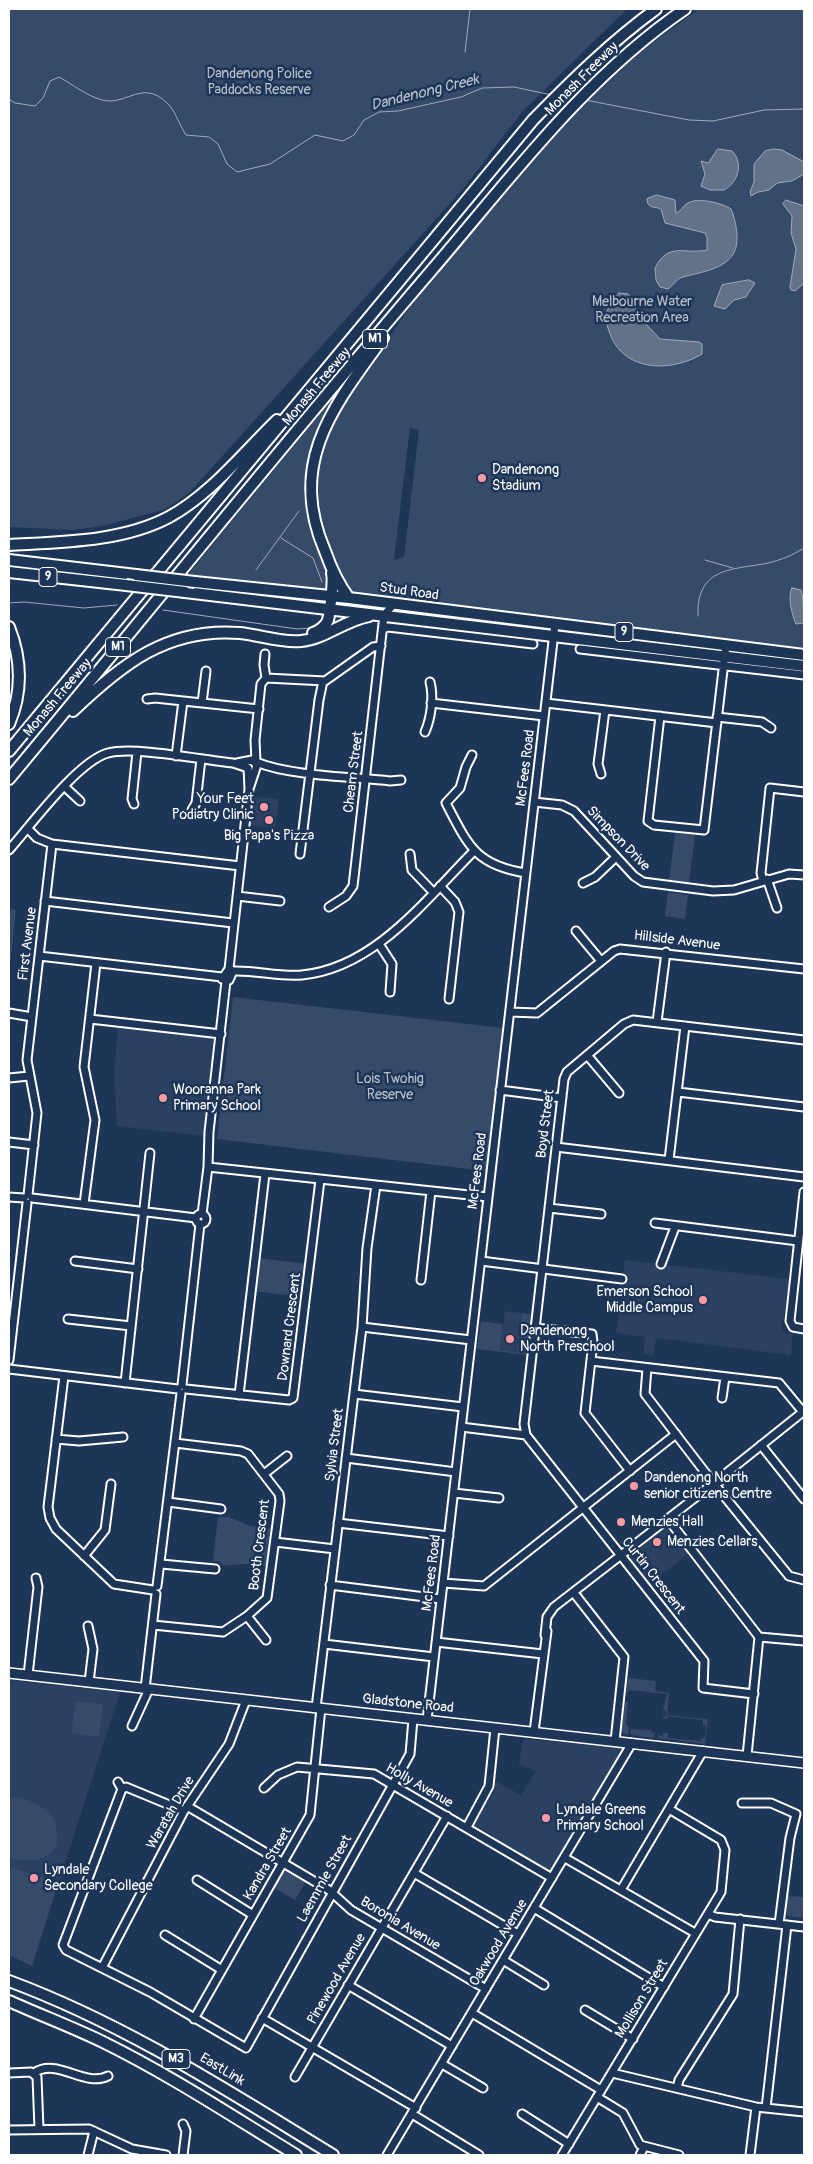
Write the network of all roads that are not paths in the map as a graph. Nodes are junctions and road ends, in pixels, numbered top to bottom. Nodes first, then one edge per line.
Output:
1 (656, 9) edge
2 (685, 9) edge
3 (431, 272) junction
4 (314, 384) junction
5 (9, 545) edge
6 (9, 560) edge
7 (329, 561) junction
8 (9, 572) edge
9 (331, 596) junction
10 (349, 598) junction
11 (394, 604) junction
12 (328, 608) junction
13 (385, 615) junction
14 (555, 624) junction
15 (9, 627) edge
16 (383, 629) junction
17 (554, 637) junction
18 (275, 638) junction
19 (533, 644) dead end
20 (726, 645) junction
21 (381, 648) junction
22 (580, 649) dead end
23 (265, 654) dead end
24 (804, 654) edge
25 (724, 661) junction
26 (804, 666) edge
27 (206, 671) dead end
28 (804, 675) edge
29 (266, 678) junction
30 (321, 681) junction
31 (430, 682) dead end
32 (147, 699) dead end
33 (183, 701) junction
34 (202, 703) junction
35 (431, 703) junction
36 (546, 703) junction
37 (259, 709) junction
38 (605, 710) junction
39 (544, 716) junction
40 (660, 716) junction
41 (717, 720) junction
42 (9, 724) edge
43 (771, 728) dead end
44 (425, 732) dead end
45 (42, 740) junction
46 (9, 751) edge
47 (137, 752) junction
48 (472, 755) dead end
49 (176, 756) junction
50 (201, 759) junction
51 (252, 765) junction
52 (310, 772) junction
53 (601, 774) dead end
54 (9, 779) edge
55 (366, 779) junction
56 (401, 780) dead end
57 (65, 787) junction
58 (804, 792) edge
59 (80, 801) dead end
60 (534, 802) junction
61 (134, 804) dead end
62 (192, 810) dead end
63 (28, 829) junction
64 (52, 844) junction
65 (9, 850) edge
66 (474, 852) junction
67 (300, 854) dead end
68 (410, 854) dead end
69 (616, 857) junction
70 (240, 866) junction
71 (526, 873) junction
72 (804, 875) edge
73 (765, 880) junction
74 (583, 883) dead end
75 (440, 886) junction
76 (433, 892) junction
77 (237, 896) junction
78 (46, 901) junction
79 (280, 901) dead end
80 (328, 908) dead end
81 (777, 908) dead end
82 (233, 923) junction
83 (576, 931) dead end
84 (379, 944) junction
85 (666, 952) junction
86 (39, 956) junction
87 (601, 961) junction
88 (96, 963) junction
89 (804, 969) edge
90 (231, 970) junction
91 (224, 979) junction
92 (390, 992) dead end
93 (449, 999) dead end
94 (510, 1012) junction
95 (9, 1014) edge
96 (32, 1016) junction
97 (90, 1019) junction
98 (657, 1022) junction
99 (685, 1026) junction
100 (220, 1034) junction
101 (804, 1040) edge
102 (587, 1055) junction
103 (29, 1076) junction
104 (9, 1078) edge
105 (500, 1090) junction
106 (678, 1092) junction
107 (619, 1093) dead end
108 (562, 1098) junction
109 (804, 1107) edge
110 (9, 1142) edge
111 (34, 1145) junction
112 (556, 1147) junction
113 (150, 1153) dead end
114 (669, 1160) junction
115 (208, 1167) junction
116 (265, 1174) junction
117 (804, 1176) edge
118 (320, 1180) junction
119 (376, 1185) junction
120 (431, 1191) junction
121 (804, 1192) edge
122 (9, 1197) edge
123 (28, 1198) junction
124 (488, 1198) junction
125 (84, 1204) junction
126 (549, 1208) junction
127 (144, 1212) junction
128 (601, 1214) dead end
129 (199, 1219) junction
130 (655, 1223) dead end
131 (675, 1227) junction
132 (798, 1241) junction
133 (75, 1261) dead end
134 (480, 1261) junction
135 (661, 1264) dead end
136 (138, 1269) junction
137 (542, 1269) junction
138 (622, 1279) dead end
139 (421, 1280) dead end
140 (68, 1319) dead end
141 (131, 1326) junction
142 (362, 1327) junction
143 (535, 1328) junction
144 (804, 1329) edge
145 (471, 1340) junction
146 (9, 1360) edge
147 (591, 1361) junction
148 (647, 1368) junction
149 (9, 1369) edge
150 (64, 1376) junction
151 (725, 1377) junction
152 (125, 1383) junction
153 (182, 1389) junction
154 (239, 1394) junction
155 (354, 1394) junction
156 (722, 1398) dead end
157 (463, 1407) junction
158 (804, 1412) edge
159 (461, 1427) junction
160 (525, 1432) junction
161 (676, 1434) junction
162 (123, 1437) dead end
163 (56, 1439) junction
164 (175, 1443) junction
165 (761, 1445) junction
166 (287, 1456) dead end
167 (346, 1458) junction
168 (630, 1471) junction
169 (456, 1472) junction
170 (264, 1474) junction
171 (715, 1483) junction
172 (111, 1484) dead end
173 (802, 1491) edge
174 (454, 1492) junction
175 (499, 1498) dead end
176 (804, 1500) edge
177 (168, 1502) junction
178 (583, 1508) junction
179 (222, 1509) dead end
180 (668, 1519) junction
181 (338, 1523) junction
182 (449, 1536) junction
183 (275, 1542) junction
184 (335, 1550) junction
185 (84, 1556) junction
186 (621, 1556) junction
187 (161, 1564) junction
188 (214, 1569) dead end
189 (36, 1578) dead end
190 (804, 1580) edge
191 (443, 1583) junction
192 (330, 1586) junction
193 (155, 1590) junction
194 (574, 1593) junction
195 (441, 1599) junction
196 (247, 1616) junction
197 (153, 1625) junction
198 (88, 1626) dead end
199 (759, 1637) junction
200 (266, 1640) dead end
201 (804, 1641) edge
202 (436, 1642) junction
203 (324, 1644) junction
204 (543, 1654) junction
205 (434, 1657) junction
206 (9, 1673) edge
207 (28, 1675) junction
208 (89, 1682) junction
209 (147, 1689) junction
210 (754, 1694) junction
211 (246, 1700) junction
212 (319, 1708) junction
213 (413, 1719) junction
214 (427, 1720) junction
215 (132, 1726) dead end
216 (496, 1728) junction
217 (534, 1732) junction
218 (615, 1741) junction
219 (630, 1743) junction
220 (703, 1751) junction
221 (747, 1756) junction
222 (804, 1763) edge
223 (314, 1768) junction
224 (118, 1782) dead end
225 (392, 1784) junction
226 (264, 1788) dead end
227 (122, 1789) junction
228 (742, 1803) dead end
229 (187, 1807) junction
230 (669, 1809) junction
231 (447, 1816) junction
232 (467, 1827) junction
233 (565, 1858) junction
234 (283, 1862) junction
235 (414, 1873) junction
236 (552, 1878) junction
237 (197, 1880) dead end
238 (621, 1890) junction
239 (332, 1892) junction
240 (534, 1908) junction
241 (708, 1914) junction
242 (253, 1915) junction
243 (740, 1920) junction
244 (779, 1924) junction
245 (787, 1925) junction
246 (804, 1927) edge
247 (382, 1928) junction
248 (695, 1933) junction
249 (518, 1934) junction
250 (164, 1935) dead end
251 (503, 1960) junction
252 (103, 1966) junction
253 (222, 1970) junction
254 (9, 1981) edge
255 (348, 1985) junction
256 (544, 1985) dead end
257 (664, 1987) junction
258 (486, 1989) junction
259 (9, 2001) edge
260 (585, 2010) dead end
261 (472, 2013) junction
262 (262, 2018) junction
263 (194, 2019) junction
264 (632, 2039) junction
265 (452, 2046) junction
266 (312, 2047) junction
267 (442, 2064) junction
268 (9, 2073) edge
269 (612, 2073) junction
270 (34, 2074) junction
271 (108, 2076) dead end
272 (295, 2077) dead end
273 (483, 2088) dead end
274 (677, 2088) junction
275 (599, 2094) junction
276 (756, 2107) junction
277 (766, 2108) junction
278 (414, 2111) junction
279 (804, 2112) edge
280 (522, 2114) dead end
281 (183, 2124) dead end
282 (39, 2129) junction
283 (9, 2130) edge
284 (94, 2130) junction
285 (569, 2144) junction
286 (644, 2147) junction
287 (145, 2154) edge
288 (88, 2155) edge
289 (166, 2155) edge
290 (183, 2155) edge
291 (296, 2155) edge
292 (333, 2155) edge
293 (386, 2155) edge
294 (479, 2155) edge
295 (562, 2155) edge
296 (640, 2155) edge
297 (679, 2155) edge
298 (750, 2155) edge

1 - 4 highway, Monash Freeway / M1
2 - 3 highway, Monash Freeway / M1
3 - 7 highway
3 - 45 highway, Monash Freeway / M1
4 - 5 highway
4 - 46 highway, Monash Freeway / M1
6 - 9 highway, Stud Road / 9, bridge
7 - 9 highway
7 - 10 highway
8 - 12 highway, Stud Road / 9, bridge
9 - 10 highway, Stud Road / 9
9 - 12 highway
10 - 11 highway, Stud Road / 9
11 - 13 street
11 - 14 highway, Stud Road / 9
12 - 13 highway, Stud Road / 9
12 - 18 highway
13 - 16 street
13 - 17 highway, Stud Road / 9
13 - 18 highway
14 - 17 street, McFees Road
14 - 20 highway, Stud Road / 9
15 - 42 highway
16 - 19 street
16 - 21 street, Cheam Street
17 - 25 highway, Stud Road / 9
17 - 36 street, McFees Road
18 - 45 highway
20 - 24 highway, Stud Road / 9
20 - 25 street
21 - 30 street
21 - 55 street, Cheam Street
22 - 25 street, Stud Road
23 - 29 street
25 - 26 highway, Stud Road / 9
25 - 28 street, Stud Road
25 - 41 street
27 - 34 street
29 - 30 street
29 - 37 street
30 - 52 street
31 - 35 street
32 - 33 street
33 - 34 street
33 - 49 street
34 - 37 street
35 - 39 street
35 - 44 street
36 - 38 street
36 - 39 street, McFees Road
37 - 51 street
38 - 40 street
38 - 53 street
39 - 60 street, McFees Road
40 - 41 street
40 - 41 street
41 - 43 street
45 - 54 highway, Monash Freeway / M1
47 - 49 street
47 - 57 street
47 - 61 street
48 - 66 street
49 - 50 street
50 - 51 street
50 - 62 street
51 - 52 street
51 - 70 street
52 - 55 street
52 - 67 street
55 - 56 street
55 - 80 street, Cheam Street
57 - 59 street
57 - 63 street
58 - 73 street
60 - 69 street, Simpson Drive
60 - 71 street, McFees Road
63 - 64 street
63 - 65 street
64 - 70 street
64 - 78 street, First Avenue
66 - 71 street
66 - 75 street
68 - 76 street
69 - 73 street, Simpson Drive
69 - 74 street
70 - 77 street
71 - 94 street, McFees Road
72 - 73 street, Simpson Drive
73 - 81 street
75 - 76 street
75 - 93 street
76 - 84 street
77 - 79 street
77 - 82 street
78 - 82 street
78 - 86 street, First Avenue
82 - 90 street
83 - 87 street
84 - 90 street
84 - 92 street
85 - 87 street, Hillside Avenue
85 - 89 street, Hillside Avenue
85 - 98 street
86 - 88 street
86 - 96 street, First Avenue
87 - 94 street, Hillside Avenue
88 - 91 street
88 - 97 street
90 - 91 street
91 - 100 street
94 - 105 street, McFees Road
95 - 96 street
96 - 103 street, First Avenue
97 - 100 street
97 - 125 street
98 - 99 street, Boyd Street
98 - 102 street, Boyd Street
99 - 101 street, Boyd Street
99 - 106 street
100 - 115 street
102 - 107 street
102 - 108 street, Boyd Street
103 - 104 street
103 - 111 street, First Avenue
105 - 108 street
105 - 124 street, McFees Road
106 - 109 street
106 - 114 street
108 - 112 street, Boyd Street
110 - 111 street
111 - 123 street, First Avenue
112 - 114 street
112 - 126 street, Boyd Street
113 - 127 street
114 - 117 street
115 - 116 street
115 - 129 street
116 - 118 street
116 - 154 street
118 - 119 street
118 - 154 street, Downard Crescent
119 - 120 street
119 - 142 street, Sylvia Street
120 - 124 street
120 - 139 street
121 - 132 street
122 - 123 street
123 - 125 street
123 - 146 street, First Avenue
124 - 134 street, McFees Road
125 - 127 street
126 - 128 street
126 - 137 street, Boyd Street
127 - 129 street
127 - 136 street
129 - 153 street
130 - 131 street
131 - 132 street
131 - 135 street
132 - 144 street
133 - 136 street
134 - 137 street
134 - 145 street, McFees Road
136 - 141 street
137 - 138 street
137 - 143 street, Boyd Street
140 - 141 street
141 - 152 street
142 - 145 street
142 - 155 street, Sylvia Street
143 - 147 street
143 - 160 street, Boyd Street
145 - 157 street, McFees Road
147 - 148 street
147 - 168 street
148 - 151 street
148 - 161 street
149 - 150 street, Downard Crescent
150 - 152 street, Downard Crescent
150 - 163 street
151 - 156 street
151 - 158 street
152 - 153 street, Downard Crescent
153 - 154 street, Downard Crescent
153 - 164 street
155 - 157 street
155 - 167 street, Sylvia Street
157 - 159 street, McFees Road
158 - 165 street
159 - 160 street
159 - 169 street, McFees Road
160 - 178 street, Curtin Crescent
161 - 168 street
161 - 171 street
162 - 163 street
163 - 185 street
164 - 170 street, Booth Crescent
164 - 177 street
165 - 171 street
165 - 173 street
166 - 170 street
167 - 169 street
167 - 181 street, Sylvia Street
168 - 178 street
169 - 174 street, McFees Road
170 - 183 street, Booth Crescent
171 - 180 street
171 - 190 street
172 - 185 street
173 - 176 street
174 - 175 street
174 - 182 street, McFees Road
177 - 179 street
177 - 187 street
178 - 186 street, Curtin Crescent
178 - 191 street
180 - 186 street
180 - 199 street
181 - 182 street
181 - 184 street, Sylvia Street
182 - 191 street, McFees Road
183 - 184 street
183 - 196 street, Booth Crescent
184 - 192 street, Sylvia Street
185 - 193 street
186 - 194 street
186 - 210 street, Curtin Crescent
187 - 188 street
187 - 193 street
189 - 207 street
191 - 195 street, McFees Road
192 - 195 street
192 - 203 street, Sylvia Street
193 - 197 street
194 - 204 street
194 - 218 street
195 - 202 street, McFees Road
196 - 197 street, Booth Crescent
196 - 200 street
197 - 209 street
198 - 208 street
199 - 201 street
199 - 210 street
202 - 204 street
202 - 205 street, McFees Road
203 - 205 street
203 - 212 street, Sylvia Street
204 - 217 street
205 - 214 street, McFees Road
206 - 207 main road, Gladstone Road
207 - 208 main road, Gladstone Road
208 - 209 main road, Gladstone Road
209 - 211 main road, Gladstone Road
209 - 215 street
210 - 221 street
211 - 212 main road, Gladstone Road
211 - 229 street, Waratah Drive
212 - 213 main road, Gladstone Road
212 - 223 street, Kandra Street
213 - 214 main road, Gladstone Road
213 - 225 street, Laemmle Street
214 - 216 main road, Gladstone Road
216 - 217 main road, Gladstone Road
216 - 232 street
217 - 218 main road, Gladstone Road
218 - 219 main road, Gladstone Road
219 - 220 main road, Gladstone Road
219 - 233 street, Oakwood Avenue
220 - 221 main road, Gladstone Road
220 - 230 street
221 - 222 main road, Gladstone Road
223 - 225 street, Holly Avenue
223 - 226 street, Holly Avenue
223 - 234 street, Kandra Street
224 - 227 street
225 - 231 street, Holly Avenue
225 - 239 street, Laemmle Street
227 - 229 street, Boronia Avenue
227 - 252 street
228 - 244 street
229 - 234 street, Boronia Avenue
229 - 252 street, Waratah Drive
230 - 238 street
230 - 241 street, Mollison Street
231 - 232 street, Holly Avenue
231 - 235 street, Pinewood Avenue
232 - 236 street, Holly Avenue
233 - 236 street, Oakwood Avenue
233 - 238 street
234 - 239 street, Boronia Avenue
234 - 242 street, Kandra Street
235 - 247 street, Pinewood Avenue
235 - 249 street
236 - 240 street, Oakwood Avenue
237 - 242 street
238 - 248 street
239 - 247 street, Boronia Avenue
239 - 262 street, Laemmle Street
240 - 249 street, Oakwood Avenue
240 - 257 street
241 - 243 street
241 - 248 street, Mollison Street
242 - 253 street, Kandra Street
243 - 244 street
243 - 274 street
244 - 245 street
245 - 246 street
245 - 277 street
247 - 255 street, Pinewood Avenue
247 - 258 street, Boronia Avenue
248 - 257 street, Mollison Street
249 - 251 street, Oakwood Avenue
250 - 253 street
251 - 256 street
251 - 258 street, Oakwood Avenue
252 - 263 street
253 - 263 street, Kandra Street
254 - 292 highway, EastLink / M3
255 - 265 street
255 - 266 street, Pinewood Avenue
257 - 264 street, Mollison Street
258 - 261 street, Oakwood Avenue
259 - 291 highway, M3
260 - 264 street
261 - 265 street, Oakwood Avenue
261 - 275 street
262 - 263 street, Laemmle Street
262 - 266 street
264 - 269 street, Mollison Street
265 - 267 street, Oakwood Avenue
266 - 272 street, Pinewood Avenue
266 - 278 street
267 - 273 street
267 - 278 street, Oakwood Avenue
268 - 270 street
269 - 274 street
269 - 275 street, Mollison Street
270 - 271 street
270 - 282 street
274 - 276 street
275 - 285 street, Mollison Street
275 - 286 street
276 - 277 street
276 - 298 street
277 - 279 street
278 - 293 street, Oakwood Avenue
278 - 294 street
280 - 285 street
281 - 290 street
282 - 283 street
282 - 284 street
284 - 287 street
284 - 288 street
285 - 295 street, Mollison Street
286 - 296 street
286 - 297 street
287 - 289 street

